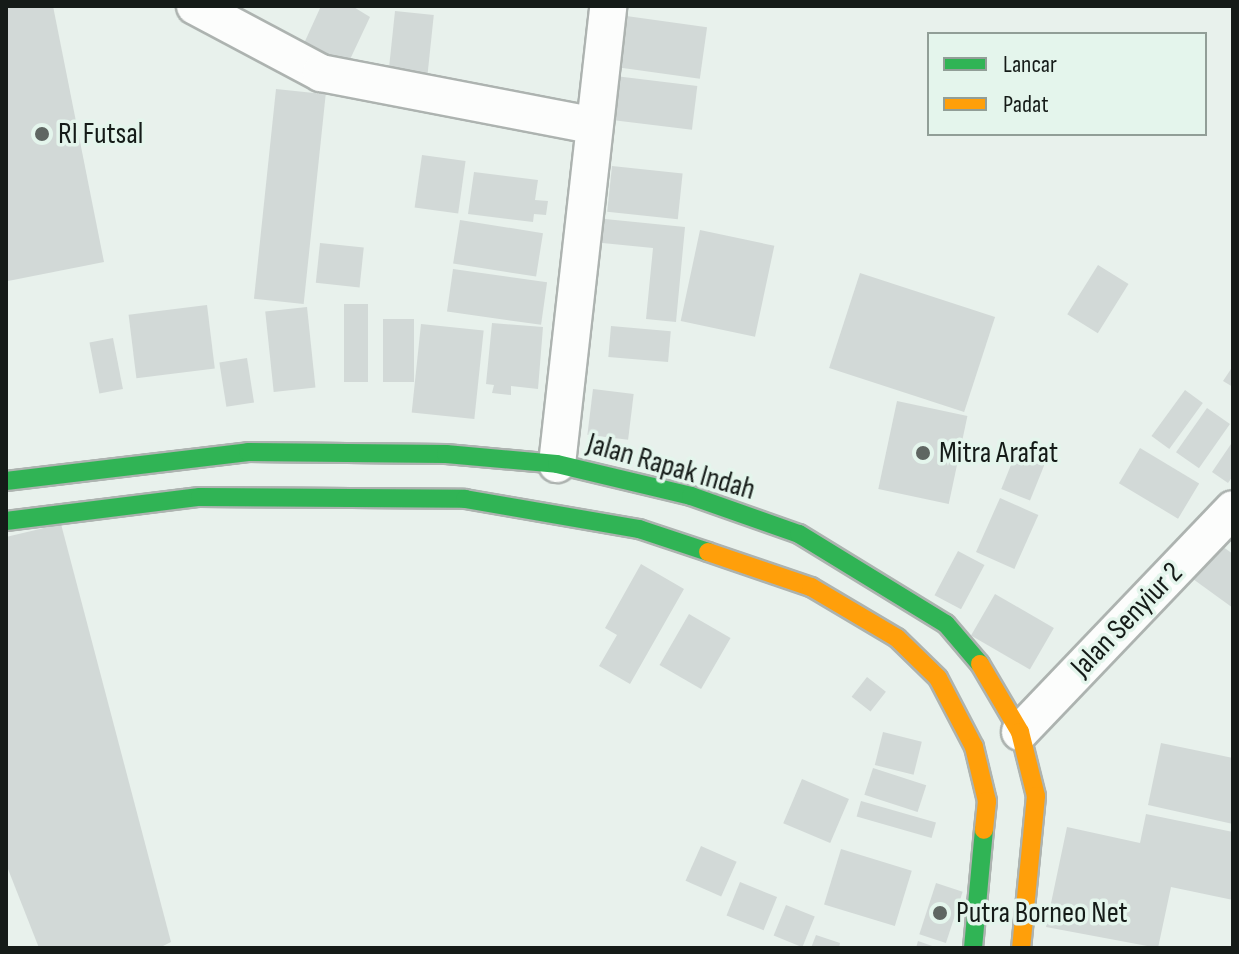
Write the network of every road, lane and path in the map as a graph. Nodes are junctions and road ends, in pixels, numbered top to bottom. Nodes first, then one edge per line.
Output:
1 (195, 6) edge
2 (608, 6) edge
3 (592, 125) junction
4 (557, 464) junction
5 (6, 481) edge
6 (1233, 509) edge
7 (6, 521) edge
8 (1020, 732) junction
9 (973, 948) edge
10 (1021, 948) edge

1 - 3 street
2 - 3 street
3 - 4 street
4 - 5 main road, Jalan Rapak Indah
4 - 8 main road, Jalan Rapak Indah
6 - 8 street, Jalan Senyiur 2
7 - 9 main road
8 - 10 main road, Jalan Rapak Indah

